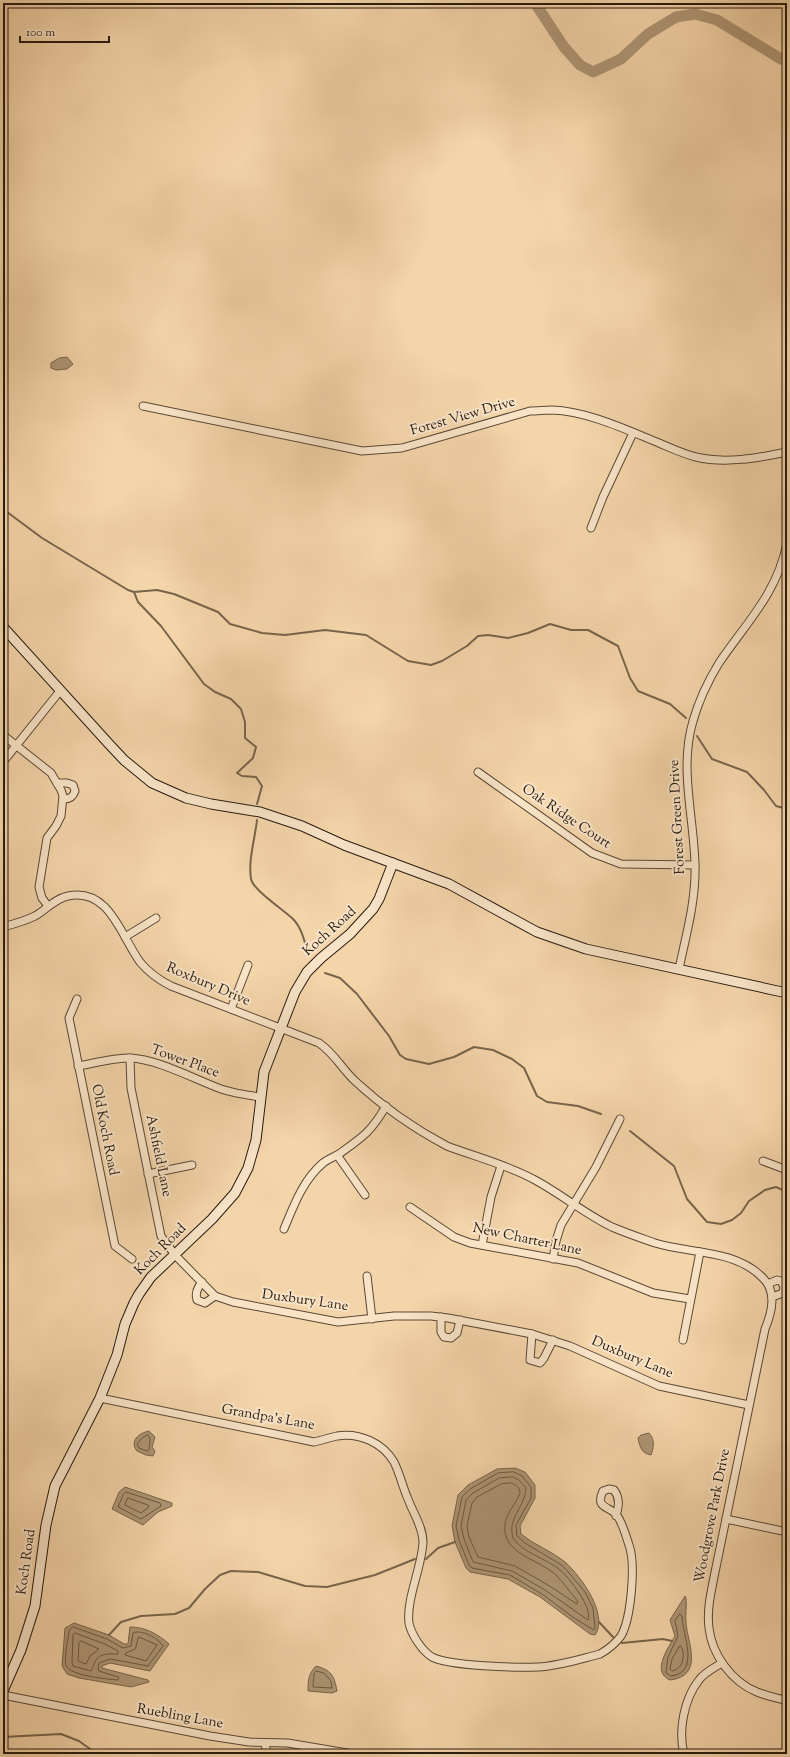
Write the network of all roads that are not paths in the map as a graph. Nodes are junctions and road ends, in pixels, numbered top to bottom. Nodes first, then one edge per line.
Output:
1 (143, 406) dead end
2 (633, 433) junction
3 (787, 452) edge
4 (591, 528) dead end
5 (787, 543) edge
6 (3, 627) edge
7 (60, 691) junction
8 (3, 735) edge
9 (16, 745) junction
10 (3, 762) edge
11 (478, 772) dead end
12 (58, 783) junction
13 (64, 799) junction
14 (393, 863) junction
15 (695, 865) junction
16 (48, 906) junction
17 (156, 918) dead end
18 (3, 927) edge
19 (125, 937) junction
20 (248, 965) dead end
21 (679, 970) junction
22 (787, 993) edge
23 (77, 999) dead end
24 (231, 1009) junction
25 (281, 1029) junction
26 (130, 1058) junction
27 (78, 1066) junction
28 (260, 1097) junction
29 (386, 1106) junction
30 (620, 1120) dead end
31 (338, 1155) junction
32 (763, 1162) dead end
33 (192, 1165) dead end
34 (501, 1166) junction
35 (787, 1170) edge
36 (148, 1174) junction
37 (365, 1195) dead end
38 (573, 1203) junction
39 (410, 1207) dead end
40 (284, 1229) dead end
41 (482, 1245) junction
42 (700, 1252) junction
43 (175, 1255) junction
44 (132, 1259) dead end
45 (553, 1259) junction
46 (367, 1276) dead end
47 (202, 1282) junction
48 (768, 1284) junction
49 (216, 1296) junction
50 (772, 1297) junction
51 (690, 1299) junction
52 (441, 1317) junction
53 (372, 1319) junction
54 (460, 1320) junction
55 (532, 1334) junction
56 (553, 1340) junction
57 (683, 1340) dead end
58 (100, 1398) junction
59 (749, 1405) junction
60 (616, 1516) dead end
61 (726, 1519) junction
62 (787, 1532) edge
63 (722, 1663) junction
64 (3, 1691) edge
65 (3, 1695) edge
66 (787, 1701) edge
67 (265, 1743) junction
68 (267, 1754) edge
69 (353, 1754) edge
70 (684, 1754) edge

1 - 2 street, Forest View Drive
2 - 3 street, Forest View Drive
2 - 4 street
5 - 15 street, Forest Green Drive
6 - 7 street
7 - 9 street
7 - 14 street
8 - 9 street
9 - 10 street
9 - 12 street
11 - 15 street, Oak Ridge Court
12 - 13 street
12 - 13 street
13 - 16 street
14 - 21 street
14 - 25 street, Koch Road
15 - 21 street, Forest Green Drive
16 - 18 street, Roxbury Drive
16 - 19 street, Roxbury Drive
17 - 19 street
19 - 24 street, Roxbury Drive
20 - 24 street
21 - 22 street
23 - 27 street, Old Koch Road
24 - 25 street, Roxbury Drive
25 - 28 street, Koch Road
25 - 29 street, Woodgrove Park Drive
26 - 27 street, Tower Place
26 - 28 street, Tower Place
26 - 36 street, Ashfield Lane
27 - 44 street, Old Koch Road
28 - 43 street, Koch Road
29 - 31 street
29 - 34 street, Woodgrove Park Drive
30 - 38 street
31 - 37 street
31 - 40 street
32 - 35 street
33 - 36 street
34 - 38 street, Woodgrove Park Drive
34 - 41 street
36 - 43 street, Ashfield Lane
38 - 42 street, Woodgrove Park Drive
38 - 45 street
39 - 41 street, New Charter Lane
41 - 45 street, New Charter Lane
42 - 48 street, Woodgrove Park Drive
42 - 51 street
43 - 47 street, Duxbury Lane
43 - 58 street, Koch Road
45 - 51 street, New Charter Lane
46 - 53 street
47 - 49 street, Duxbury Lane
47 - 49 street
48 - 50 street, Woodgrove Park Drive
48 - 50 street
49 - 53 street, Duxbury Lane
50 - 59 street, Woodgrove Park Drive
51 - 57 street
52 - 53 street, Duxbury Lane
52 - 54 street, Duxbury Lane
52 - 54 street
54 - 55 street, Duxbury Lane
55 - 56 street, Duxbury Lane
55 - 56 street
56 - 59 street, Duxbury Lane
58 - 60 street, Grandpa's Lane
58 - 64 street, Koch Road
59 - 61 street, Woodgrove Park Drive
61 - 62 street
61 - 63 street, Woodgrove Park Drive
63 - 66 street, Woodgrove Park Drive
63 - 70 street
65 - 67 street, Ruebling Lane
67 - 68 street
67 - 69 street, Ruebling Lane

